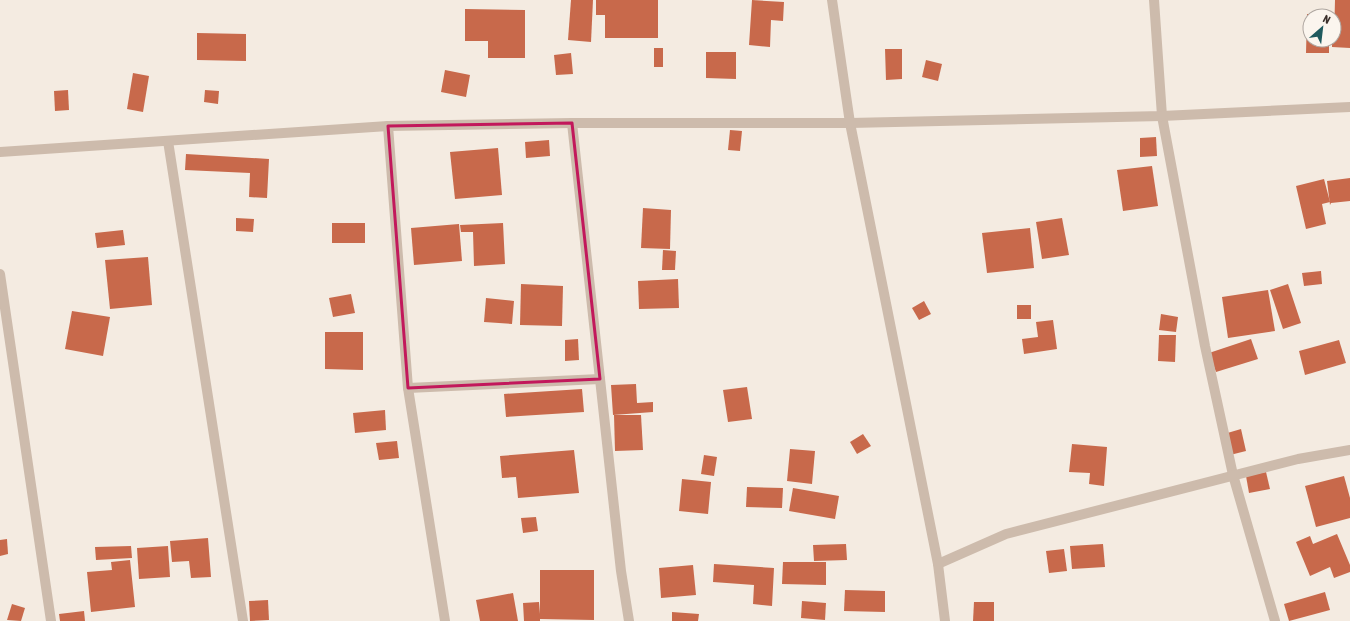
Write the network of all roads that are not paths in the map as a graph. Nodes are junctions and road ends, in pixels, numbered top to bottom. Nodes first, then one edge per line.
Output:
1 (832, 0) edge
2 (1154, 0) edge
3 (1350, 107) edge
4 (1162, 116) junction
5 (572, 123) junction
6 (850, 123) junction
7 (388, 126) junction
8 (168, 141) junction
9 (0, 152) edge
10 (0, 274) edge
11 (600, 379) junction
12 (408, 388) junction
13 (1350, 450) edge
14 (1233, 475) junction
15 (938, 564) junction
16 (51, 621) edge
17 (243, 621) edge
18 (445, 621) edge
19 (629, 621) edge
20 (945, 621) edge
21 (1275, 621) edge

1 - 6 street
2 - 4 street
3 - 4 street
4 - 6 street
4 - 14 street
5 - 6 street
5 - 7 street
5 - 11 street
6 - 15 street
7 - 8 street
7 - 12 street
8 - 9 street
8 - 17 street
10 - 16 street
11 - 12 street
11 - 19 street
12 - 18 street
13 - 14 street
14 - 15 street
14 - 21 street
15 - 20 street

